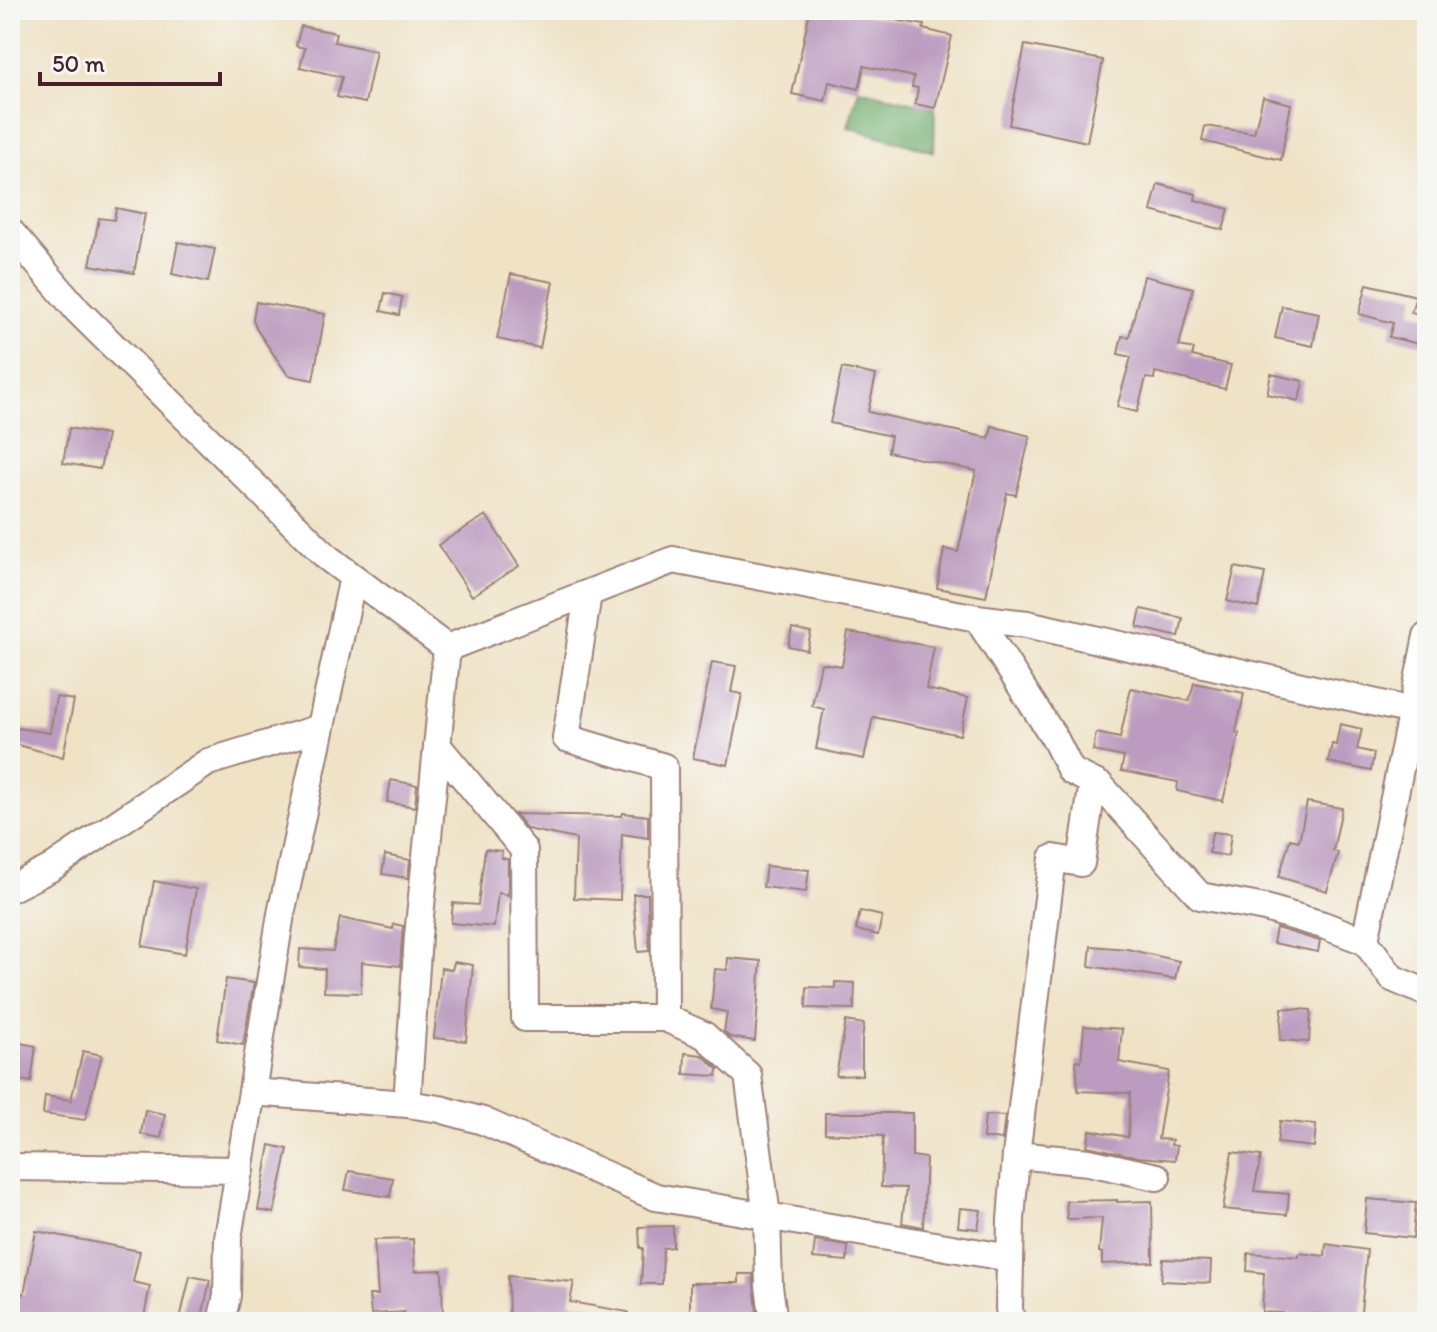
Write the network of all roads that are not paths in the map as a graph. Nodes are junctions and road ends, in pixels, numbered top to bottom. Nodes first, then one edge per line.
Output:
1 (10, 231) edge
2 (353, 577) junction
3 (588, 594) junction
4 (977, 618) junction
5 (1427, 636) edge
6 (447, 648) junction
7 (1412, 711) junction
8 (320, 728) junction
9 (437, 745) junction
10 (1093, 782) junction
11 (10, 889) edge
12 (1365, 941) junction
13 (1427, 993) edge
14 (665, 1018) junction
15 (252, 1092) junction
16 (407, 1104) junction
17 (1016, 1155) junction
18 (10, 1167) edge
19 (240, 1170) junction
20 (1157, 1177) dead end
21 (767, 1216) junction
22 (1010, 1258) junction
23 (221, 1322) edge
24 (774, 1322) edge
25 (1011, 1322) edge

1 - 2 street
2 - 6 street
2 - 8 street
3 - 4 street
3 - 6 street
3 - 14 street
4 - 7 street
4 - 10 street
5 - 7 street
6 - 9 street
7 - 12 street
8 - 11 street
8 - 15 street
9 - 14 street
9 - 16 street
10 - 12 street
10 - 17 street
12 - 13 street
14 - 21 street
15 - 16 street
15 - 19 street
16 - 21 street
17 - 20 street
17 - 22 street
18 - 19 street
19 - 23 street
21 - 22 street
21 - 24 street
22 - 25 street

